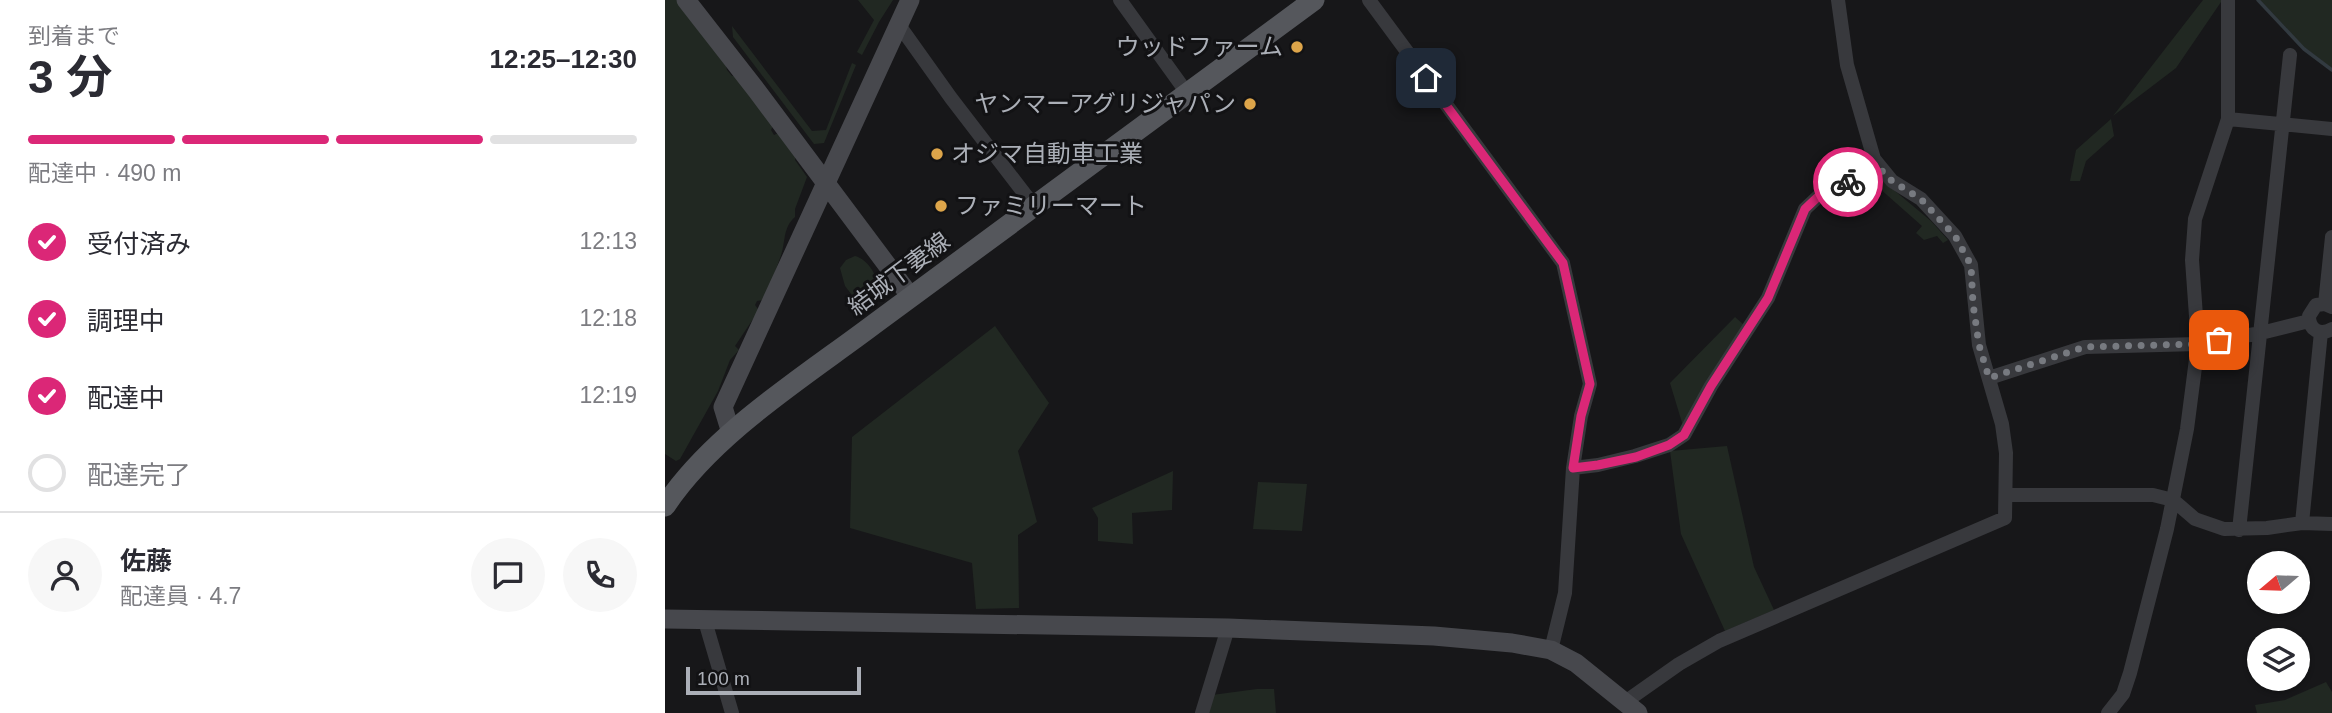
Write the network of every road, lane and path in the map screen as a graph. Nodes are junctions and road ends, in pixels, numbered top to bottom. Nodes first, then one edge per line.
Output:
1 (686, 0) edge
2 (910, 0) edge
3 (1120, 0) edge
4 (1314, 0) edge
5 (1369, 0) edge
6 (1838, 0) edge
7 (2228, 0) edge
8 (899, 25) junction
9 (2290, 55) dead end
10 (1187, 93) junction
11 (2228, 119) junction
12 (2283, 123) junction
13 (2332, 129) edge
14 (1880, 169) junction
15 (826, 183) junction
16 (1034, 206) junction
17 (2332, 237) edge
18 (911, 297) junction
19 (2328, 305) edge
20 (2309, 321) junction
21 (2326, 331) edge
22 (2261, 333) junction
23 (2197, 344) junction
24 (1989, 378) junction
25 (731, 433) junction
26 (1573, 468) junction
27 (2007, 495) junction
28 (2173, 499) junction
29 (665, 506) edge
30 (2302, 523) junction
31 (2332, 524) edge
32 (2239, 530) junction
33 (665, 619) edge
34 (705, 621) junction
35 (1229, 628) junction
36 (1551, 650) junction
37 (1632, 708) edge
38 (732, 713) edge
39 (1202, 713) edge
40 (2108, 713) edge

1 - 15 street
2 - 8 street
3 - 10 street
4 - 10 main road, 結城下妻線
5 - 26 street
6 - 14 street
7 - 11 street
8 - 15 street
8 - 16 street
9 - 12 street
10 - 16 main road, 結城下妻線
11 - 12 street
11 - 23 street
12 - 13 street
12 - 22 street
14 - 24 street
14 - 26 street
15 - 18 street
15 - 25 street
16 - 18 main road, 結城下妻線
17 - 19 street
18 - 25 main road, 結城下妻線
19 - 20 street
20 - 21 street
20 - 22 street
21 - 30 street
22 - 23 street
22 - 32 street
23 - 24 street
23 - 28 street
24 - 27 street
25 - 29 main road, 結城下妻線
26 - 36 street
27 - 28 street
27 - 37 street
28 - 32 street
28 - 40 street
30 - 31 street
30 - 32 street
33 - 34 street
34 - 35 street
34 - 38 street
35 - 36 street
35 - 39 street
36 - 37 street

